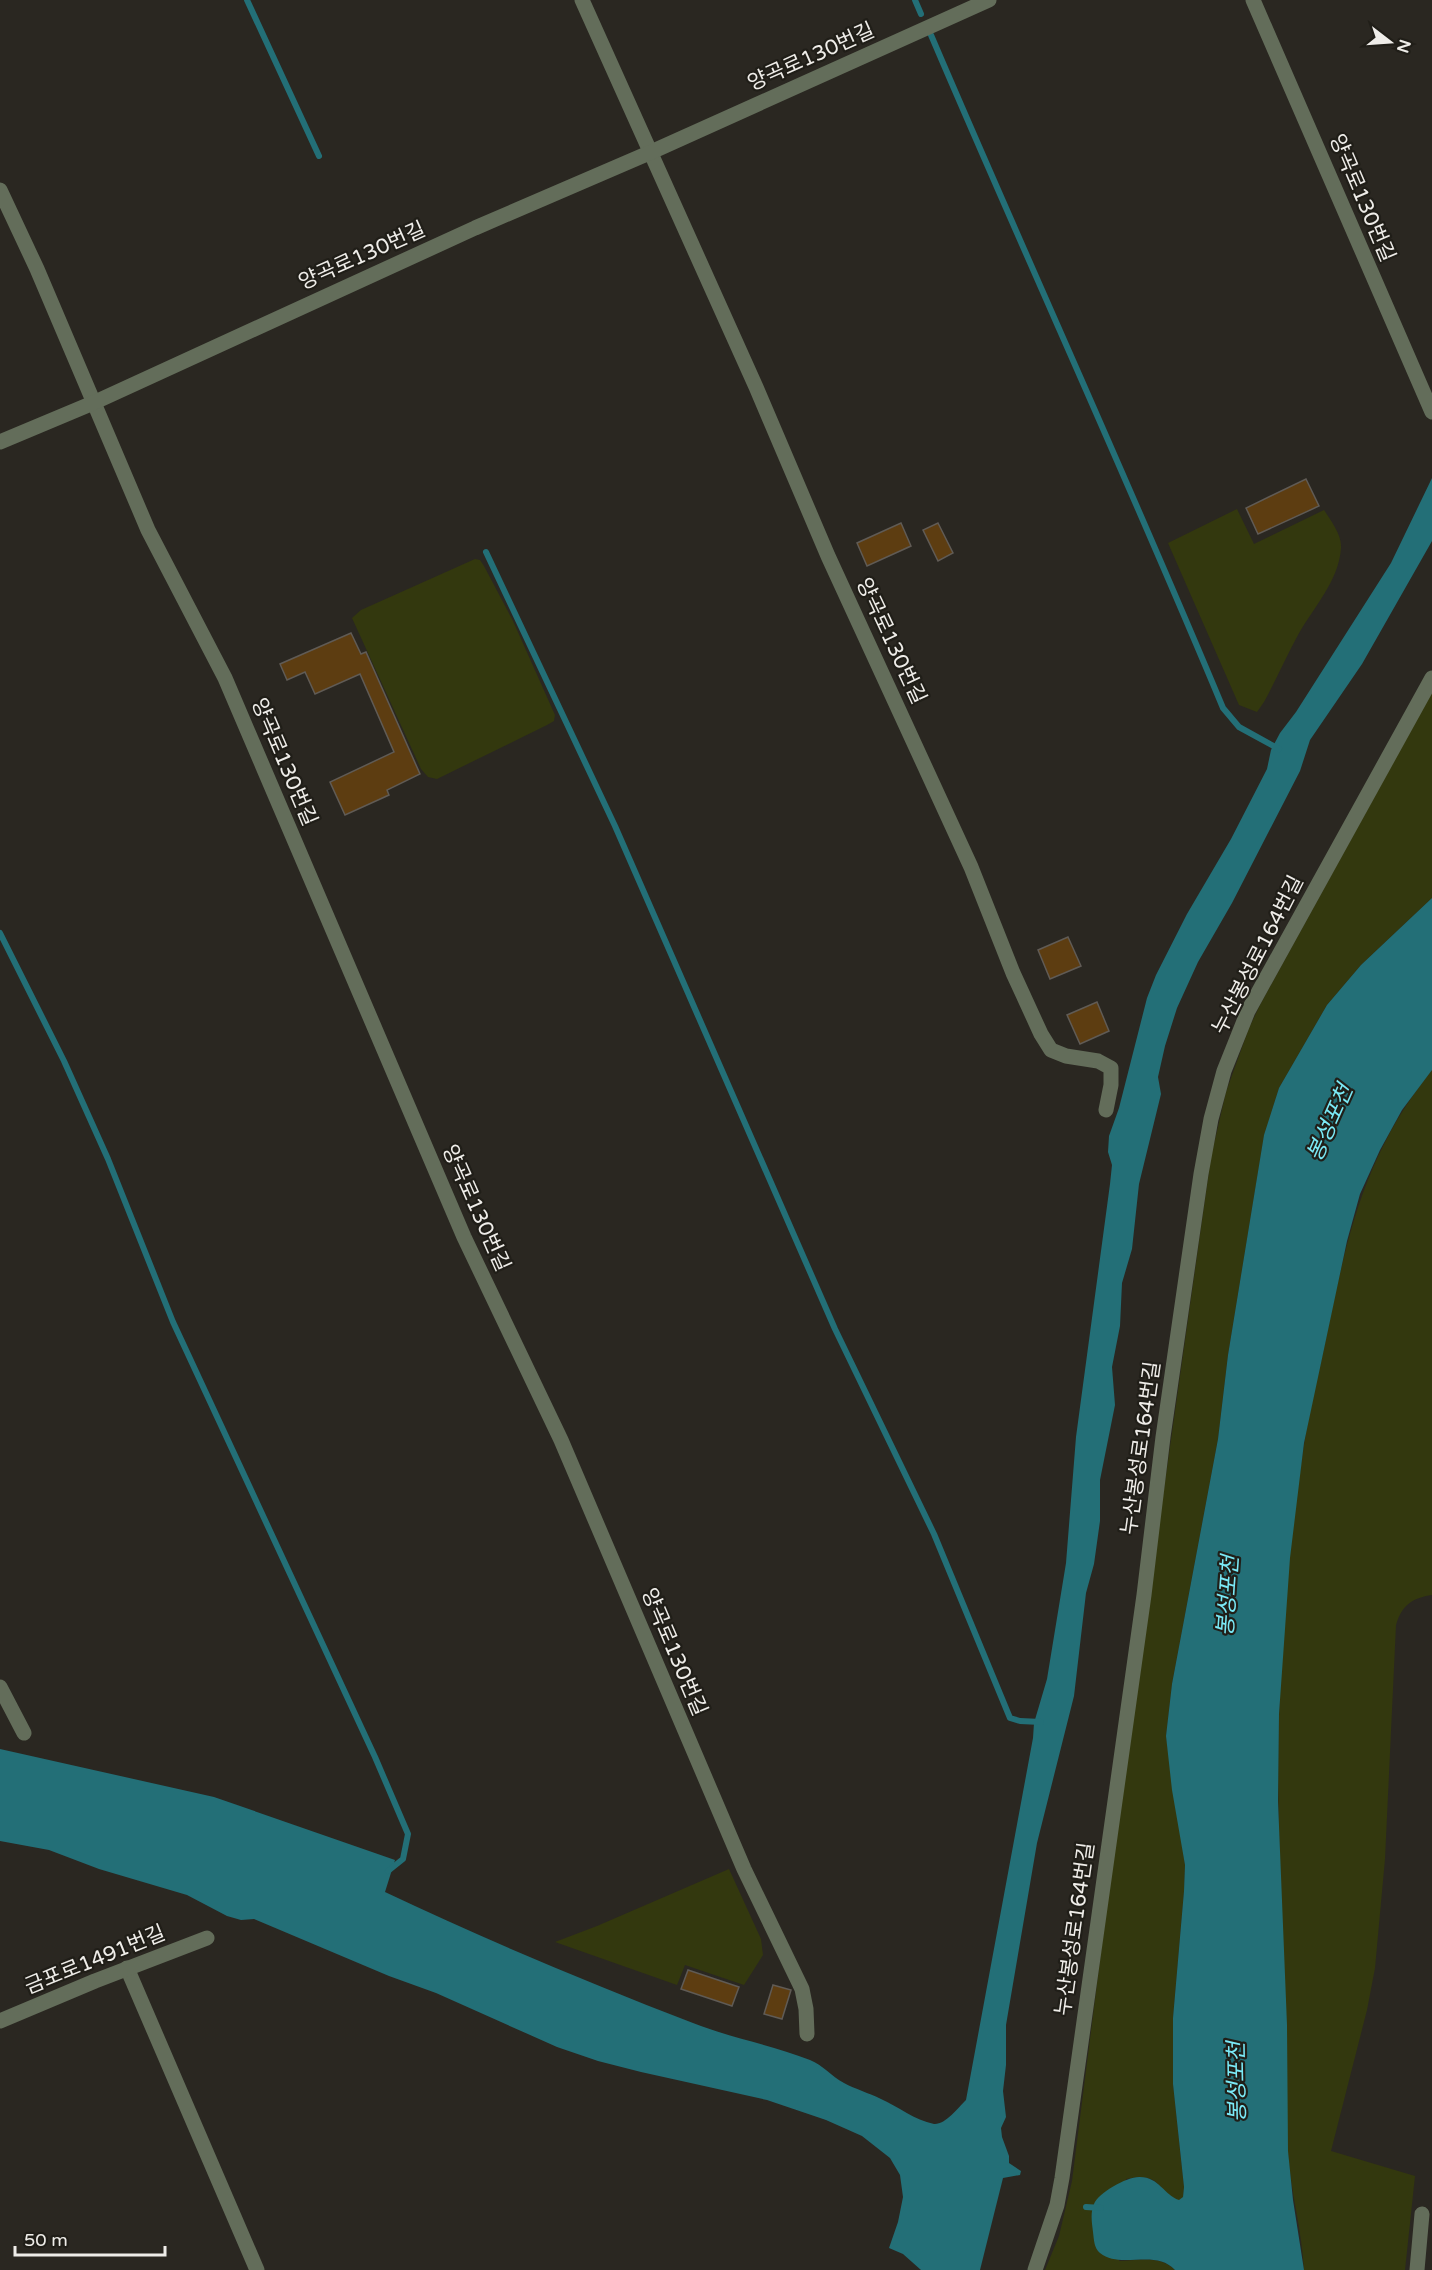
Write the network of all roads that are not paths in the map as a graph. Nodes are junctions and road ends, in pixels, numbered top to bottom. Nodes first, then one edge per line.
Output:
1 (582, 0) edge
2 (989, 0) edge
3 (1253, 0) edge
4 (649, 153) junction
5 (0, 190) edge
6 (93, 403) junction
7 (1432, 412) edge
8 (0, 442) edge
9 (1432, 678) edge
10 (1106, 1110) dead end
11 (0, 1687) edge
12 (24, 1733) dead end
13 (207, 1938) dead end
14 (127, 1968) junction
15 (0, 2022) edge
16 (807, 2034) dead end
17 (1422, 2214) dead end
18 (257, 2270) edge
19 (1035, 2270) edge
20 (1417, 2270) edge

1 - 4 lane
2 - 4 lane, 양곡로130번길
3 - 7 lane, 양곡로130번길
4 - 6 lane, 양곡로130번길
4 - 10 lane, 양곡로130번길
5 - 6 lane, 양곡로130번길
6 - 8 lane, 양곡로130번길
6 - 16 lane, 양곡로130번길
9 - 19 lane, 누산봉성로164번길
11 - 12 lane
13 - 14 lane, 금포로1491번길
14 - 15 lane, 금포로1491번길
14 - 18 lane
17 - 20 lane

